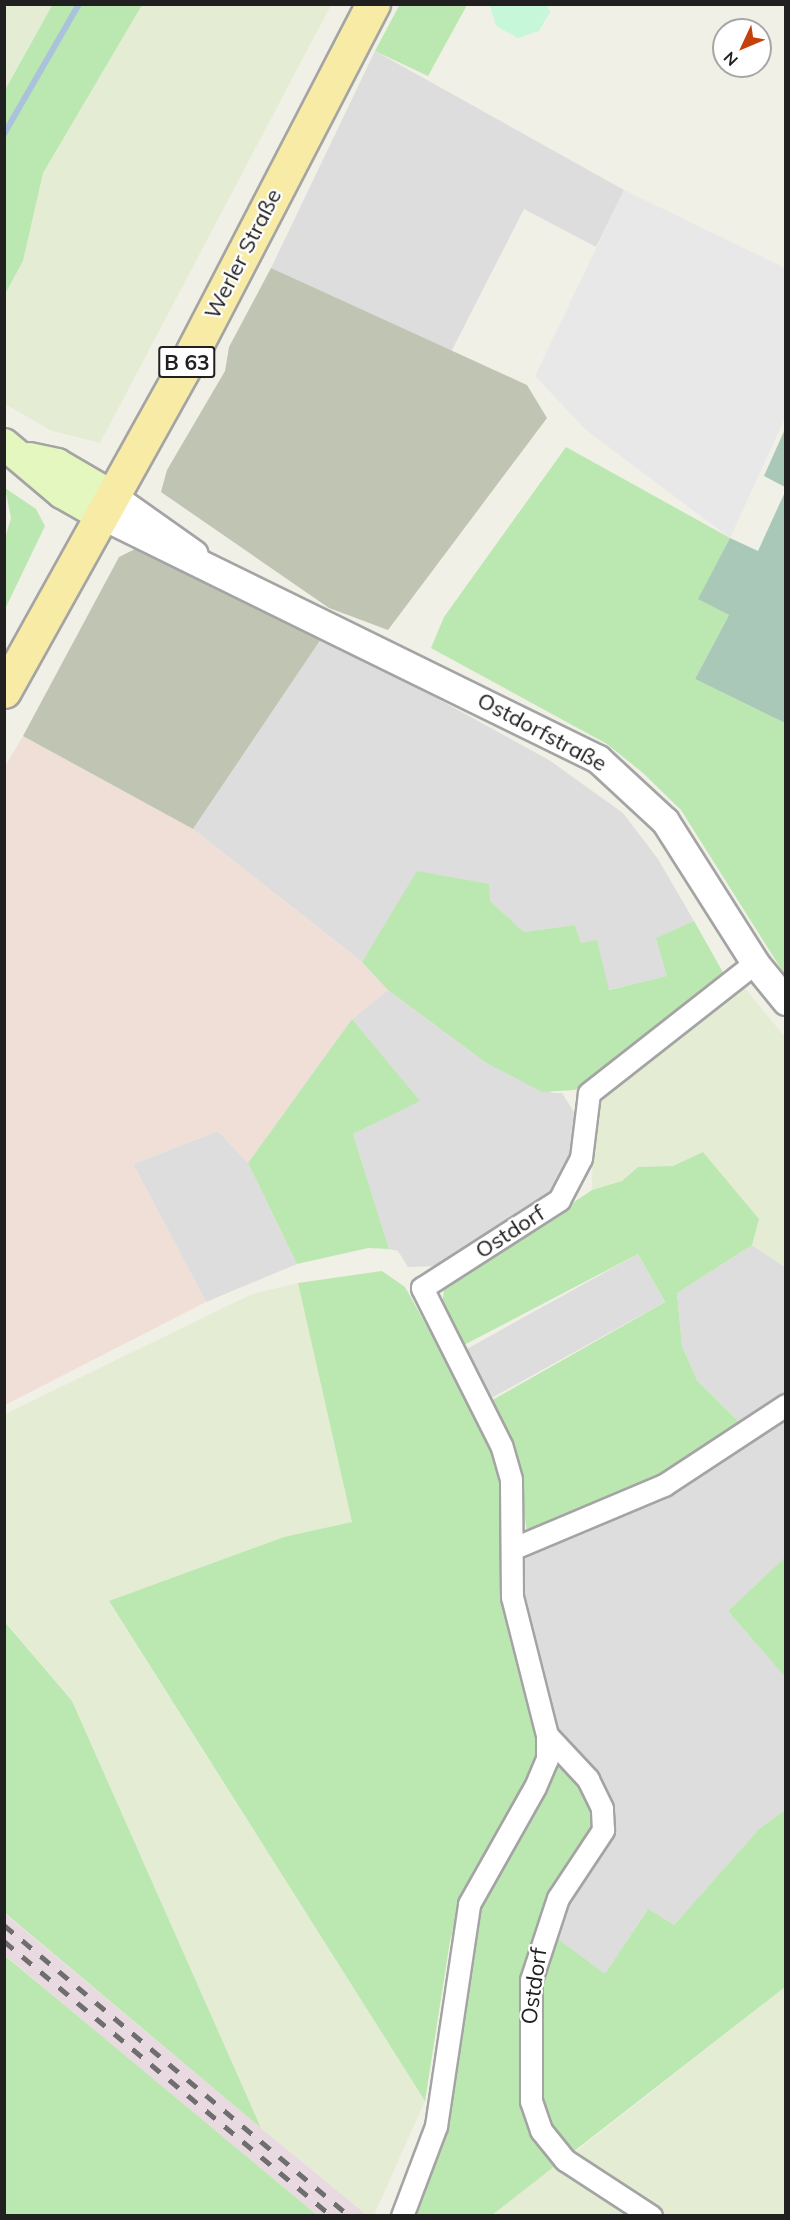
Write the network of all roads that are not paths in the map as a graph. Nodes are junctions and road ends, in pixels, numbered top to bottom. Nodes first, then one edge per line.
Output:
1 (374, 4) edge
2 (15, 451) edge
3 (106, 505) junction
4 (4, 691) edge
5 (754, 963) junction
6 (786, 1001) edge
7 (786, 1405) edge
8 (514, 1548) junction
9 (547, 1735) junction
10 (402, 2216) edge
11 (651, 2216) edge

1 - 3 main road, Werler Straße / B 63
2 - 3 main road
3 - 4 main road, Werler Straße / B 63
3 - 5 street, Ostdorfstraße
5 - 6 street, Ostdorfstraße
5 - 8 street, Ostdorf
7 - 8 street
8 - 9 street, Ostdorf
9 - 10 street, Ostdorf
9 - 11 street, Ostdorf

